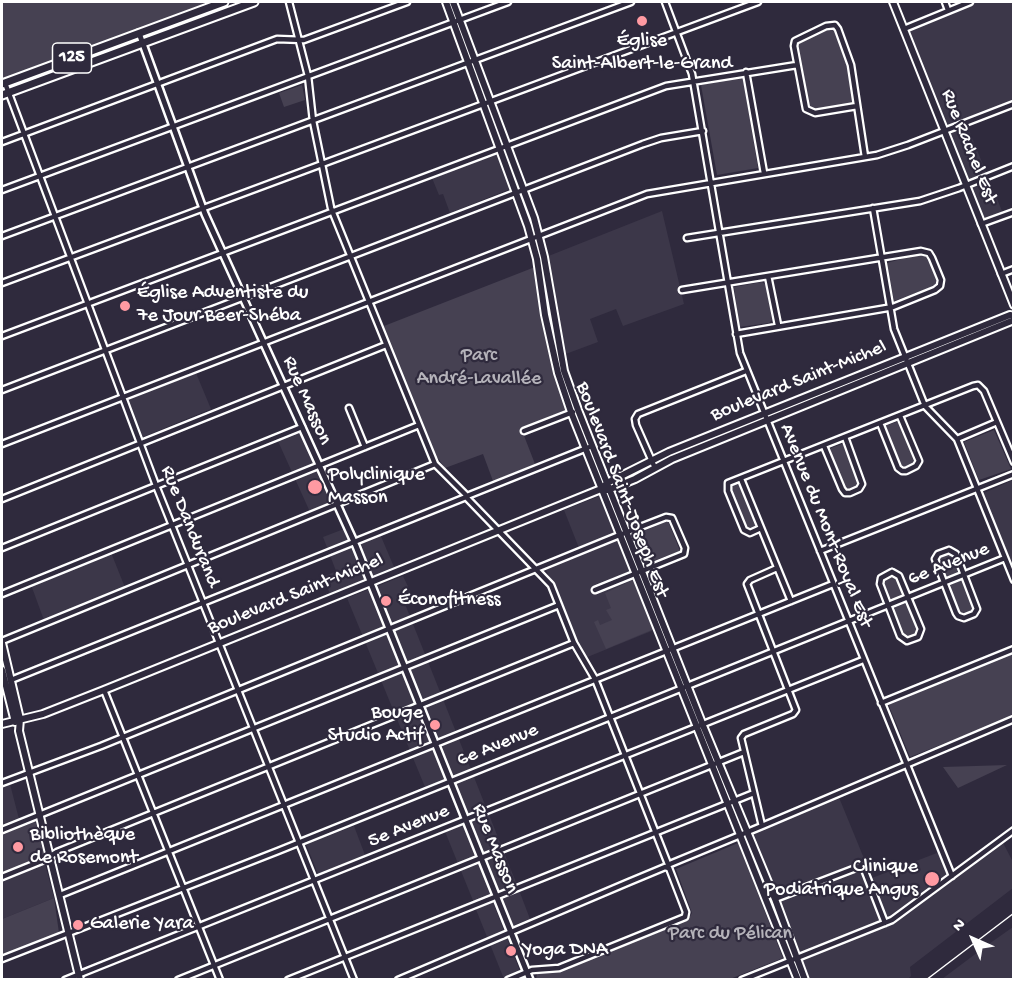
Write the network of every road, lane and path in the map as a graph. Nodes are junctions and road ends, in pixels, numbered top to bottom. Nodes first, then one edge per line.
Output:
1 (224, 2) edge
2 (254, 2) edge
3 (289, 2) edge
4 (407, 2) edge
5 (446, 2) edge
6 (453, 2) edge
7 (508, 2) edge
8 (631, 2) edge
9 (665, 2) edge
10 (758, 2) edge
11 (893, 2) edge
12 (945, 2) edge
13 (970, 2) edge
14 (948, 10) junction
15 (457, 21) junction
16 (904, 29) junction
17 (676, 32) junction
18 (139, 33) junction
19 (300, 41) junction
20 (143, 43) junction
21 (472, 61) junction
22 (797, 65) junction
23 (747, 72) junction
24 (308, 76) junction
25 (693, 81) junction
26 (3, 84) edge
27 (158, 84) junction
28 (5, 94) edge
29 (487, 102) junction
30 (1014, 104) edge
31 (857, 106) junction
32 (313, 121) junction
33 (173, 126) junction
34 (703, 131) junction
35 (944, 132) junction
36 (24, 134) junction
37 (2, 142) edge
38 (504, 146) junction
39 (865, 157) junction
40 (322, 164) junction
41 (1014, 166) edge
42 (188, 168) junction
43 (764, 173) junction
44 (39, 176) junction
45 (711, 182) junction
46 (966, 185) junction
47 (2, 190) edge
48 (524, 190) junction
49 (517, 192) junction
50 (203, 208) junction
51 (873, 208) junction
52 (332, 211) junction
53 (1014, 212) edge
54 (55, 216) junction
55 (981, 224) junction
56 (719, 233) junction
57 (2, 236) edge
58 (539, 236) junction
59 (687, 238) dead end
60 (532, 239) junction
61 (222, 252) junction
62 (351, 256) junction
63 (70, 258) junction
64 (881, 258) junction
65 (1014, 269) edge
66 (1001, 274) junction
67 (768, 276) junction
68 (727, 283) junction
69 (2, 284) edge
70 (682, 290) dead end
71 (242, 297) junction
72 (369, 302) junction
73 (87, 304) junction
74 (1014, 305) edge
75 (889, 308) junction
76 (1014, 318) edge
77 (778, 326) junction
78 (736, 334) junction
79 (2, 336) edge
80 (263, 341) junction
81 (386, 345) junction
82 (105, 350) junction
83 (907, 361) junction
84 (746, 370) junction
85 (284, 386) junction
86 (2, 390) edge
87 (123, 397) junction
88 (925, 406) junction
89 (350, 408) dead end
90 (575, 411) junction
91 (900, 416) junction
92 (765, 418) junction
93 (997, 422) junction
94 (880, 423) junction
95 (419, 425) junction
96 (302, 427) junction
97 (524, 431) dead end
98 (845, 437) junction
99 (957, 439) junction
100 (2, 444) edge
101 (140, 444) junction
102 (824, 446) junction
103 (365, 447) junction
104 (588, 447) junction
105 (784, 462) junction
106 (1014, 462) edge
107 (435, 464) junction
108 (654, 464) junction
109 (319, 465) junction
110 (1014, 474) edge
111 (741, 479) junction
112 (156, 486) junction
113 (609, 487) junction
114 (601, 489) junction
115 (977, 489) junction
116 (466, 496) junction
117 (2, 499) edge
118 (337, 504) junction
119 (172, 525) junction
120 (761, 528) junction
121 (499, 531) junction
122 (627, 533) junction
123 (620, 535) junction
124 (354, 542) junction
125 (2, 548) edge
126 (820, 551) junction
127 (1005, 558) junction
128 (188, 564) junction
129 (777, 568) junction
130 (537, 569) junction
131 (639, 573) junction
132 (965, 575) junction
133 (1014, 580) edge
134 (370, 583) junction
135 (944, 583) junction
136 (833, 584) junction
137 (595, 590) dead end
138 (2, 594) edge
139 (909, 598) junction
140 (791, 601) junction
141 (203, 603) junction
142 (559, 605) junction
143 (888, 606) junction
144 (758, 614) junction
145 (848, 622) junction
146 (389, 628) junction
147 (2, 642) edge
148 (574, 643) junction
149 (219, 644) junction
150 (670, 649) junction
151 (1014, 649) edge
152 (773, 652) junction
153 (863, 660) junction
154 (4, 663) edge
155 (404, 667) junction
156 (2, 670) edge
157 (595, 679) junction
158 (10, 680) junction
159 (685, 687) junction
160 (789, 689) junction
161 (104, 690) junction
162 (238, 690) junction
163 (881, 703) junction
164 (420, 705) junction
165 (610, 718) junction
166 (17, 719) junction
167 (1014, 719) edge
168 (2, 724) edge
169 (699, 726) junction
170 (254, 728) junction
171 (123, 737) junction
172 (435, 743) junction
173 (744, 752) junction
174 (625, 756) junction
175 (906, 763) junction
176 (715, 764) junction
177 (269, 766) junction
178 (30, 773) junction
179 (138, 775) junction
180 (450, 782) junction
181 (2, 783) edge
182 (754, 793) junction
183 (640, 794) junction
184 (730, 802) junction
185 (284, 804) junction
186 (153, 813) junction
187 (40, 814) junction
188 (466, 820) junction
189 (762, 826) junction
190 (2, 830) edge
191 (1014, 830) edge
192 (656, 833) junction
193 (743, 834) junction
194 (300, 842) junction
195 (168, 851) junction
196 (50, 856) junction
197 (481, 857) junction
198 (668, 866) junction
199 (952, 876) junction
200 (2, 877) edge
201 (315, 880) junction
202 (183, 888) junction
203 (60, 895) junction
204 (497, 896) junction
205 (775, 899) junction
206 (330, 918) junction
207 (885, 923) junction
208 (198, 927) junction
209 (511, 933) junction
210 (69, 934) junction
211 (345, 956) junction
212 (2, 959) edge
213 (794, 959) junction
214 (214, 965) junction
215 (527, 972) junction
216 (79, 977) edge
217 (752, 978) edge
218 (65, 980) edge
219 (178, 980) edge
220 (220, 980) edge
221 (288, 980) edge
222 (354, 980) edge
223 (398, 980) edge
224 (508, 980) edge
225 (530, 980) edge
226 (742, 980) edge
227 (798, 980) edge
228 (805, 980) edge

1 - 18 main road, 125
2 - 20 main road, 125
3 - 19 street
4 - 19 street
5 - 15 main road, Boulevard Saint-Joseph Est
6 - 15 main road, Boulevard Saint-Joseph Est
7 - 15 street
8 - 21 street
9 - 17 street, Avenue du Mont-Royal Est
10 - 17 street
11 - 16 main road, Rue Rachel Est
12 - 14 street
13 - 14 street
14 - 16 street
15 - 21 main road, Boulevard Saint-Joseph Est
15 - 24 street
16 - 35 main road, Rue Rachel Est
17 - 25 street, Avenue du Mont-Royal Est
17 - 29 street
18 - 20 street, Rue Masson
18 - 26 main road, 125
19 - 24 street
19 - 27 street
20 - 27 street, Rue Masson
20 - 28 main road, 125
21 - 29 main road, Boulevard Saint-Joseph Est
21 - 32 street
22 - 23 street
22 - 31 street
22 - 31 street
23 - 25 street
23 - 43 street
24 - 32 street
24 - 33 street
25 - 34 street, Avenue du Mont-Royal Est
25 - 38 street
26 - 28 street, Rue Dandurand
27 - 33 street, Rue Masson
27 - 36 street
28 - 36 street, Rue Dandurand
29 - 38 main road, Boulevard Saint-Joseph Est
29 - 40 street
30 - 35 street
31 - 39 street
32 - 40 street
32 - 42 street
33 - 42 street, Rue Masson
33 - 44 street
34 - 45 street, Avenue du Mont-Royal Est
34 - 48 street
35 - 39 street
35 - 46 main road, Rue Rachel Est
36 - 37 street
36 - 44 street, Rue Dandurand
38 - 48 main road, Boulevard Saint-Joseph Est
38 - 49 main road, Boulevard Saint-Joseph Est
38 - 52 street
39 - 43 street
40 - 50 street
40 - 52 street
41 - 46 street
42 - 50 street, Rue Masson
42 - 54 street
43 - 45 street
44 - 47 street
44 - 54 street, Rue Dandurand
45 - 56 street, Avenue du Mont-Royal Est
45 - 58 street
46 - 51 street
46 - 55 main road, Rue Rachel Est
48 - 49 street
48 - 58 main road, Boulevard Saint-Joseph Est
49 - 60 main road, Boulevard Saint-Joseph Est
49 - 62 street
50 - 61 street, Rue Masson
50 - 63 street
51 - 56 street
51 - 64 street
52 - 61 street
52 - 62 street
53 - 55 street
54 - 57 street
54 - 63 street, Rue Dandurand
55 - 66 main road, Rue Rachel Est
56 - 59 street
56 - 68 street, Avenue du Mont-Royal Est
58 - 60 street
58 - 90 main road, Boulevard Saint-Joseph Est
60 - 72 street
60 - 90 main road, Boulevard Saint-Joseph Est
61 - 71 street, Rue Masson
61 - 73 street
62 - 71 street
62 - 72 street
63 - 69 street
63 - 73 street, Rue Dandurand
64 - 67 street
64 - 75 street
64 - 75 street
65 - 66 street
66 - 74 main road, Rue Rachel Est
67 - 68 street
67 - 77 street
68 - 70 street
68 - 78 street, Avenue du Mont-Royal Est
71 - 80 street, Rue Masson
71 - 82 street
72 - 80 street
72 - 81 street
73 - 79 street
73 - 82 street, Rue Dandurand
75 - 77 street
75 - 83 street
76 - 83 main road, Boulevard Saint-Michel
77 - 78 street
78 - 84 street, Avenue du Mont-Royal Est
80 - 85 street, Rue Masson
80 - 87 street
81 - 85 street
81 - 95 street
82 - 86 street
82 - 87 street, Rue Dandurand
83 - 88 street
83 - 92 main road, Boulevard Saint-Michel
84 - 92 street, Avenue du Mont-Royal Est
84 - 108 street
85 - 96 street, Rue Masson
85 - 101 street
87 - 100 street
87 - 101 street, Rue Dandurand
88 - 91 street
88 - 93 street
88 - 99 street
89 - 103 street
90 - 97 street
90 - 104 main road, Boulevard Saint-Joseph Est
91 - 94 street
91 - 94 street
92 - 105 street, Avenue du Mont-Royal Est
92 - 108 main road, Boulevard Saint-Michel
93 - 99 street
93 - 106 street
94 - 98 street
95 - 103 street
95 - 107 street
96 - 109 street, Rue Masson
96 - 112 street
98 - 102 street
98 - 102 street
99 - 115 street
101 - 112 street, Rue Dandurand
101 - 117 street
102 - 105 street
103 - 109 street
104 - 113 main road, Boulevard Saint-Joseph Est
104 - 114 main road, Boulevard Saint-Joseph Est
104 - 116 street
105 - 111 street
105 - 126 street, Avenue du Mont-Royal Est
107 - 116 street
107 - 118 street
108 - 113 main road, Boulevard Saint-Michel
109 - 118 street, Rue Masson
109 - 119 street
110 - 115 street
111 - 120 street
111 - 120 street
112 - 119 street, Rue Dandurand
112 - 125 street
113 - 114 main road, Boulevard Saint-Michel
113 - 122 main road, Boulevard Saint-Joseph Est
114 - 121 main road, Boulevard Saint-Michel
114 - 123 main road, Boulevard Saint-Joseph Est
115 - 126 street
115 - 127 street
116 - 121 street
116 - 124 street
118 - 124 street, Rue Masson
118 - 128 street
119 - 128 street, Rue Dandurand
119 - 138 street
120 - 129 street
121 - 130 street
121 - 134 main road, Boulevard Saint-Michel
122 - 123 street
122 - 131 main road, Boulevard Saint-Joseph Est
122 - 131 street
123 - 130 street
123 - 131 main road, Boulevard Saint-Joseph Est
124 - 134 street, Rue Masson
124 - 141 street
126 - 136 street, Avenue du Mont-Royal Est
127 - 132 street, 6e Avenue
127 - 133 street
128 - 141 street, Rue Dandurand
128 - 147 street
129 - 140 street
129 - 144 street
130 - 142 street
130 - 146 street
131 - 137 street
131 - 150 main road, Boulevard Saint-Joseph Est
132 - 135 street, 6e Avenue
132 - 135 street
132 - 135 street
134 - 146 street, Rue Masson
134 - 149 main road, Boulevard Saint-Michel
135 - 139 street, 6e Avenue
136 - 140 street
136 - 145 street, Avenue du Mont-Royal Est
139 - 143 street, 6e Avenue
139 - 143 street
139 - 143 street
140 - 144 street
141 - 149 street, Rue Dandurand
141 - 158 street
142 - 148 street
142 - 155 street
143 - 145 street, 6e Avenue
144 - 150 street
144 - 152 street
145 - 152 street, 6e Avenue
145 - 153 street, Avenue du Mont-Royal Est
146 - 155 street, Rue Masson
146 - 162 street
147 - 154 main road
148 - 157 street
148 - 164 street
149 - 161 main road, Boulevard Saint-Michel
149 - 162 street, Rue Dandurand
150 - 157 street
150 - 159 main road, Boulevard Saint-Joseph Est
151 - 163 street
152 - 159 street, 6e Avenue
152 - 160 street
153 - 160 street, 5e Avenue
153 - 163 street, Avenue du Mont-Royal Est
154 - 158 main road
155 - 164 street, Rue Masson
155 - 170 street
156 - 166 main road
157 - 165 street
157 - 172 street
158 - 166 main road
159 - 165 street, 6e Avenue
159 - 169 main road, Boulevard Saint-Joseph Est
160 - 169 street, 5e Avenue
160 - 173 street
161 - 166 main road, Boulevard Saint-Michel
161 - 171 street
162 - 170 street, Rue Dandurand
162 - 171 street
163 - 175 street, Avenue du Mont-Royal Est
164 - 172 street, Rue Masson
164 - 177 street
165 - 174 street
165 - 180 street, 6e Avenue
166 - 168 main road, Boulevard Saint-Michel
166 - 178 main road
167 - 175 street
169 - 174 street, 5e Avenue
169 - 176 main road, Boulevard Saint-Joseph Est
170 - 177 street, Rue Dandurand
170 - 179 street
171 - 178 street
171 - 179 street
172 - 180 street, Rue Masson
172 - 185 street
173 - 176 street
173 - 182 street
174 - 183 street
174 - 188 street, 5e Avenue
175 - 189 street
175 - 199 street, Avenue du Mont-Royal Est
176 - 183 street
176 - 184 main road, Boulevard Saint-Joseph Est
177 - 185 street, Rue Dandurand
177 - 186 street
178 - 181 street
178 - 187 main road
179 - 186 street
179 - 187 street
180 - 188 street, Rue Masson
180 - 194 street, 6e Avenue
182 - 184 street
182 - 189 street
183 - 192 street
183 - 197 street
184 - 192 street
184 - 193 main road, Boulevard Saint-Joseph Est
185 - 194 street, Rue Dandurand
185 - 195 street
186 - 195 street
186 - 196 street
187 - 190 street
187 - 196 main road
188 - 197 street, Rue Masson
188 - 201 street, 5e Avenue
189 - 193 street
191 - 199 street
192 - 198 street
192 - 204 street
193 - 198 street
193 - 205 main road, Boulevard Saint-Joseph Est
193 - 213 main road, Boulevard Saint-Joseph Est
194 - 201 street, Rue Dandurand
194 - 202 street, 6e Avenue
195 - 202 street
195 - 203 street
196 - 200 street
196 - 203 main road
197 - 204 street, Rue Masson
197 - 206 street
198 - 209 street
198 - 215 street
199 - 207 street
201 - 206 street, Rue Dandurand
201 - 208 street, 5e Avenue
202 - 208 street
202 - 210 street, 6e Avenue
203 - 210 main road
204 - 209 street, Rue Masson
204 - 211 street
205 - 207 street
205 - 213 main road, Boulevard Saint-Joseph Est
206 - 211 street, Rue Dandurand
206 - 214 street
207 - 213 street
208 - 214 street
208 - 216 street, 5e Avenue
209 - 215 street, Rue Masson
209 - 223 street
210 - 212 street, 6e Avenue
210 - 216 main road
211 - 221 street
211 - 222 street, Rue Dandurand
213 - 217 street
213 - 227 main road, Boulevard Saint-Joseph Est
213 - 228 main road, Boulevard Saint-Joseph Est
214 - 219 street
214 - 220 street
215 - 224 street
215 - 225 street, Rue Masson
216 - 218 street, 5e Avenue
217 - 226 street

